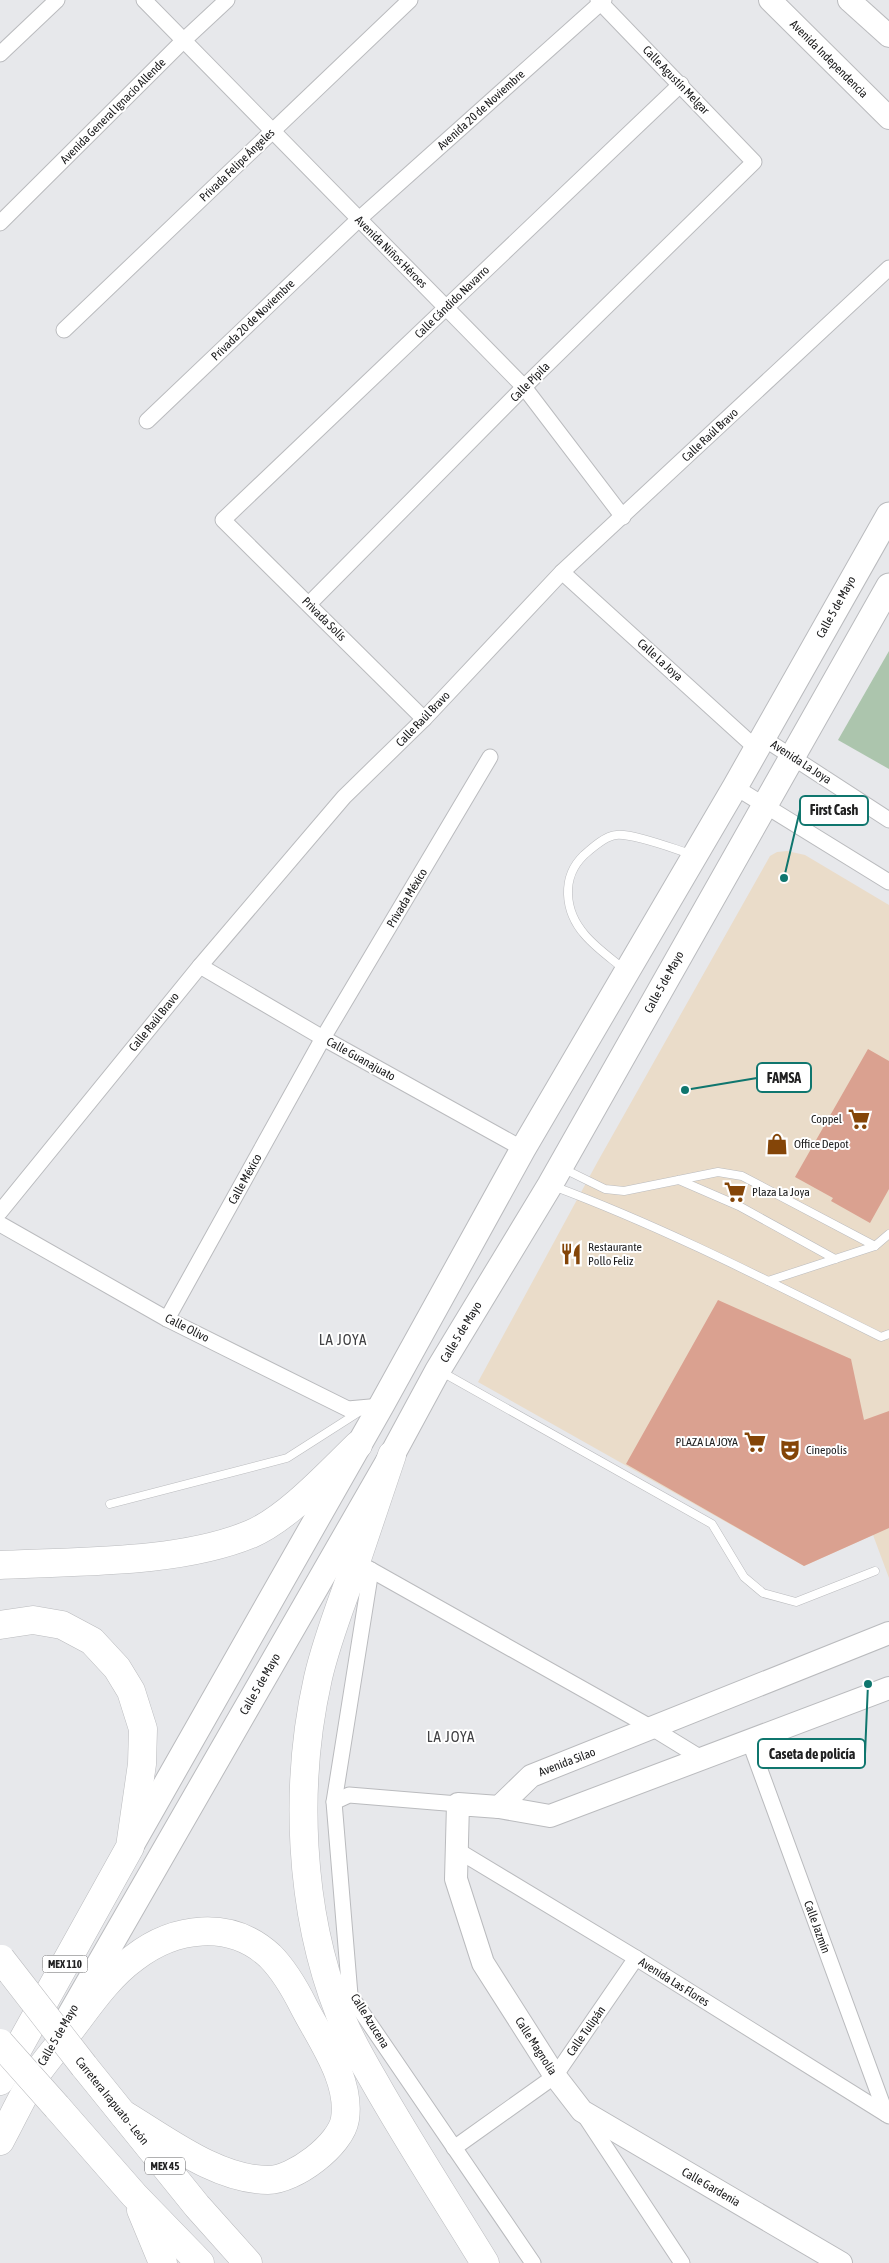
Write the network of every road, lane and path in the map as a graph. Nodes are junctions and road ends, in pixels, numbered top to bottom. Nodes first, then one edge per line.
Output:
1 (56, 0) edge
2 (144, 0) edge
3 (227, 0) edge
4 (410, 0) edge
5 (770, 0) edge
6 (601, 1) edge
7 (854, 2) edge
8 (889, 36) edge
9 (184, 40) junction
10 (0, 54) edge
11 (681, 84) junction
12 (889, 118) edge
13 (274, 131) junction
14 (754, 162) joint
15 (359, 219) junction
16 (0, 223) edge
17 (889, 268) edge
18 (446, 307) junction
19 (64, 330) dead end
20 (524, 387) junction
21 (148, 421) dead end
22 (889, 514) edge
23 (623, 517) junction
24 (223, 520) joint
25 (562, 572) junction
26 (889, 586) edge
27 (309, 604) junction
28 (424, 719) junction
29 (760, 743) junction
30 (792, 756) junction
31 (490, 757) dead end
32 (735, 787) junction
33 (764, 804) junction
34 (889, 820) edge
35 (695, 855) junction
36 (889, 882) edge
37 (200, 966) junction
38 (627, 972) junction
39 (323, 1038) junction
40 (523, 1149) junction
41 (555, 1176) junction
42 (678, 1180) junction
43 (0, 1212) edge
44 (0, 1224) edge
45 (889, 1234) edge
46 (875, 1246) junction
47 (835, 1259) junction
48 (768, 1281) junction
49 (167, 1319) junction
50 (889, 1334) edge
51 (438, 1370) junction
52 (373, 1407) junction
53 (358, 1445) junction
54 (392, 1455) junction
55 (110, 1504) dead end
56 (0, 1565) edge
57 (364, 1566) junction
58 (875, 1571) dead end
59 (0, 1625) edge
60 (889, 1633) edge
61 (889, 1688) edge
62 (652, 1728) junction
63 (749, 1740) junction
64 (701, 1758) junction
65 (334, 1802) junction
66 (458, 1804) junction
67 (499, 1807) junction
68 (130, 1847) junction
69 (457, 1850) junction
70 (0, 1958) edge
71 (636, 1958) junction
72 (0, 2043) edge
73 (555, 2076) junction
74 (34, 2078) junction
75 (0, 2081) edge
76 (582, 2111) junction
77 (122, 2114) junction
78 (887, 2115) edge
79 (0, 2141) edge
80 (454, 2148) junction
81 (134, 2195) junction
82 (163, 2263) edge
83 (200, 2263) edge
84 (248, 2263) edge
85 (485, 2263) edge
86 (533, 2263) edge
87 (682, 2263) edge
88 (841, 2263) edge

1 - 10 street
2 - 9 street, Avenida Niños Héroes
3 - 9 street, Avenida General Ignacio Allende
4 - 13 street, Privada Felipe Ángeles
5 - 12 street, Avenida Independencia
6 - 11 street, Calle Agustín Melgar
6 - 15 street, Avenida 20 de Noviembre
7 - 8 street
9 - 13 street, Avenida Niños Héroes
9 - 16 street, Avenida General Ignacio Allende
11 - 14 street, Calle Agustín Melgar
11 - 18 street, Calle Cándido Navarro
13 - 15 street, Avenida Niños Héroes
13 - 19 street, Privada Felipe Ángeles
14 - 20 street, Calle Pípila
15 - 18 street, Avenida Niños Héroes
15 - 21 street, Privada 20 de Noviembre
17 - 23 street, Calle Raúl Bravo
18 - 20 street, Avenida Niños Héroes
18 - 24 street, Calle Cándido Navarro
20 - 23 street, Avenida Niños Héroes
20 - 27 street, Calle Pípila
22 - 29 main road, Calle 5 de Mayo
23 - 25 street, Calle Raúl Bravo
24 - 27 street, Privada Solís
25 - 28 street, Calle Raúl Bravo
25 - 29 street, Calle La Joya
26 - 30 main road, Calle 5 de Mayo
27 - 28 street, Privada Solís
28 - 37 street, Calle Raúl Bravo
29 - 30 street, Avenida La Joya
29 - 32 main road, Calle 5 de Mayo
30 - 33 main road, Calle 5 de Mayo
30 - 34 street, Avenida La Joya
31 - 39 street, Privada México
32 - 33 street
32 - 35 main road, Calle 5 de Mayo
33 - 36 street
33 - 41 main road, Calle 5 de Mayo
35 - 38 main road, Calle 5 de Mayo
35 - 38 lane
37 - 39 street, Calle Guanajuato
37 - 43 street, Calle Raúl Bravo
38 - 40 main road, Calle 5 de Mayo
39 - 40 street, Calle Guanajuato
39 - 49 street, Calle México
40 - 52 main road, Calle 5 de Mayo
41 - 42 lane
41 - 48 lane
41 - 51 main road, Calle 5 de Mayo
42 - 46 lane
42 - 47 lane
44 - 49 street, Calle Olivo
45 - 46 lane
46 - 47 lane
47 - 48 lane
48 - 50 lane
49 - 52 street, Calle Olivo
51 - 54 main road, Calle 5 de Mayo
51 - 58 lane
52 - 53 main road, Calle 5 de Mayo
52 - 55 lane
53 - 56 highway
53 - 68 main road, Calle 5 de Mayo
54 - 57 highway
54 - 74 main road, Calle 5 de Mayo
57 - 62 street
57 - 65 street, Calle Azucena
57 - 85 highway
59 - 68 highway
60 - 62 street, Avenida Silao
61 - 63 street
62 - 64 street
62 - 67 street, Avenida Silao
63 - 64 street
63 - 78 street, Calle Jazmín
64 - 67 street
65 - 66 street
65 - 80 street, Calle Azucena
66 - 67 street
66 - 69 street, Calle Magnolia
68 - 75 highway, MEX 110
69 - 71 street, Avenida Las Flores
69 - 73 street, Calle Magnolia
70 - 77 highway, Carretera Irapuato - León / MEX 45, bridge
71 - 73 street, Calle Tulipán
71 - 78 street, Avenida Las Flores
72 - 81 highway, bridge
73 - 76 street, Calle Magnolia
73 - 80 street, Calle Tulipán
74 - 77 highway
74 - 79 highway
76 - 87 street, Calle Magnolia
76 - 88 street, Calle Gardenia
77 - 84 highway, Carretera Irapuato - León / MEX 45
80 - 86 street, Calle Azucena
81 - 82 highway
81 - 83 highway

